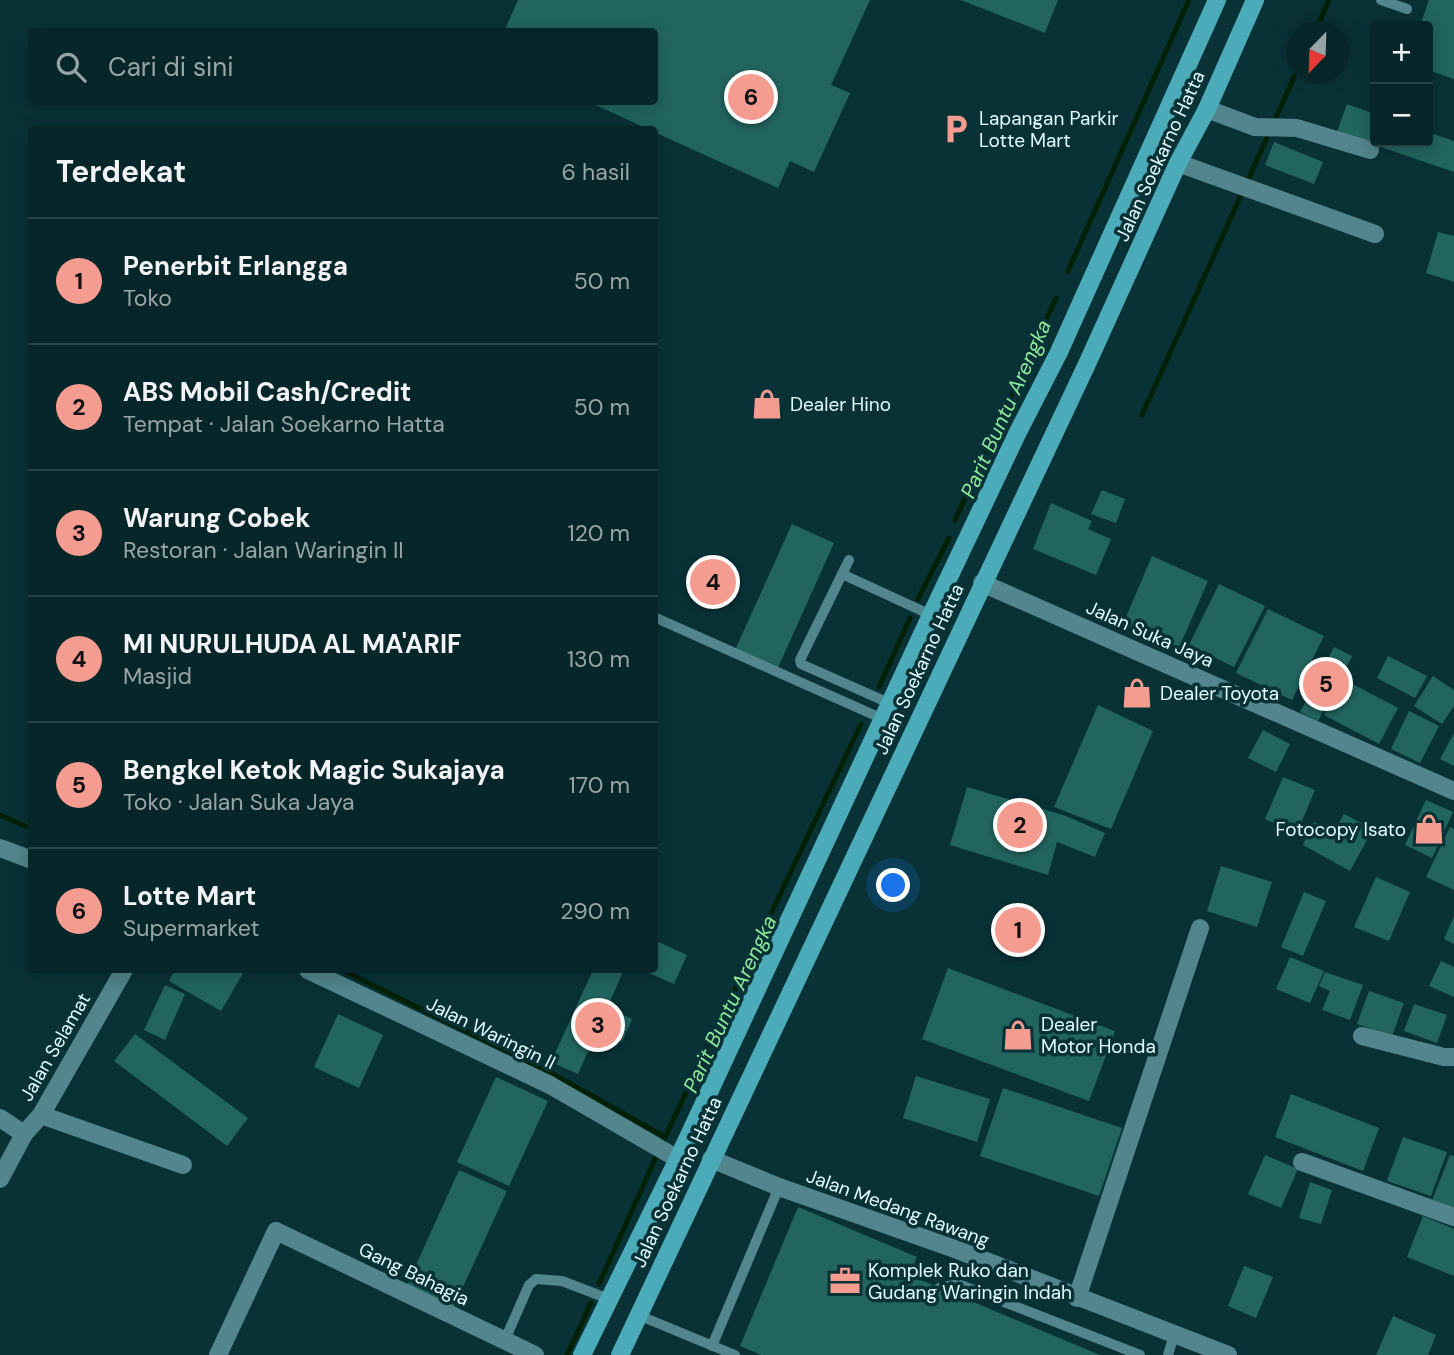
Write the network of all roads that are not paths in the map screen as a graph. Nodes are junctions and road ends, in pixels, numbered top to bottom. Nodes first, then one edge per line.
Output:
1 (1217, 0) edge
2 (1255, 0) edge
3 (1381, 0) edge
4 (1407, 9) dead end
5 (1207, 109) junction
6 (1370, 150) dead end
7 (1178, 163) junction
8 (1375, 234) dead end
9 (1059, 352) junction
10 (1087, 364) junction
11 (849, 560) dead end
12 (842, 574) junction
13 (982, 583) junction
14 (931, 615) junction
15 (658, 619) edge
16 (886, 711) junction
17 (1454, 792) edge
18 (0, 848) edge
19 (28, 858) edge
20 (1200, 928) dead end
21 (122, 973) edge
22 (315, 973) edge
23 (1362, 1036) dead end
24 (1454, 1057) edge
25 (41, 1115) junction
26 (0, 1118) edge
27 (24, 1134) junction
28 (675, 1157) junction
29 (711, 1159) junction
30 (1302, 1162) dead end
31 (183, 1165) dead end
32 (0, 1179) edge
33 (779, 1187) junction
34 (1454, 1217) edge
35 (939, 1288) dead end
36 (1077, 1298) junction
37 (609, 1299) junction
38 (638, 1315) junction
39 (1174, 1335) junction
40 (504, 1342) junction
41 (712, 1346) junction
42 (218, 1355) edge
43 (534, 1355) edge
44 (582, 1355) edge
45 (620, 1355) edge
46 (736, 1355) edge
47 (1140, 1355) edge
48 (1168, 1355) edge
49 (1228, 1355) edge

1 - 9 main road, Jalan Soekarno Hatta
2 - 5 main road, Jalan Soekarno Hatta
3 - 4 lane
5 - 6 street
5 - 7 main road, Jalan Soekarno Hatta
7 - 8 street
7 - 10 main road, Jalan Soekarno Hatta
9 - 10 main road
9 - 14 main road, Jalan Soekarno Hatta
10 - 13 main road, Jalan Soekarno Hatta
11 - 12 lane
12 - 14 lane
12 - 16 lane
13 - 17 street, Jalan Suka Jaya
13 - 29 main road, Jalan Soekarno Hatta
14 - 16 main road, Jalan Soekarno Hatta
15 - 16 lane
16 - 28 main road, Jalan Soekarno Hatta
18 - 19 street
20 - 36 street
21 - 25 street, Jalan Selamat
22 - 28 street, Jalan Waringin II
23 - 24 street
25 - 27 street, Jalan Selamat
25 - 31 street
26 - 27 street
27 - 32 street, Jalan Selamat
28 - 37 main road, Jalan Soekarno Hatta
29 - 33 street, Jalan Medang Rawang
29 - 38 main road, Jalan Soekarno Hatta
30 - 34 street
33 - 36 street, Jalan Medang Rawang
33 - 41 lane
35 - 47 lane
36 - 39 street, Jalan Medang Rawang
37 - 40 lane
37 - 44 main road, Jalan Soekarno Hatta
38 - 41 lane
38 - 45 main road, Jalan Soekarno Hatta
39 - 48 lane
39 - 49 street, Jalan Medang Rawang
40 - 42 street, Gang Bahagia
40 - 43 street, Gang Bahagia
41 - 46 lane

